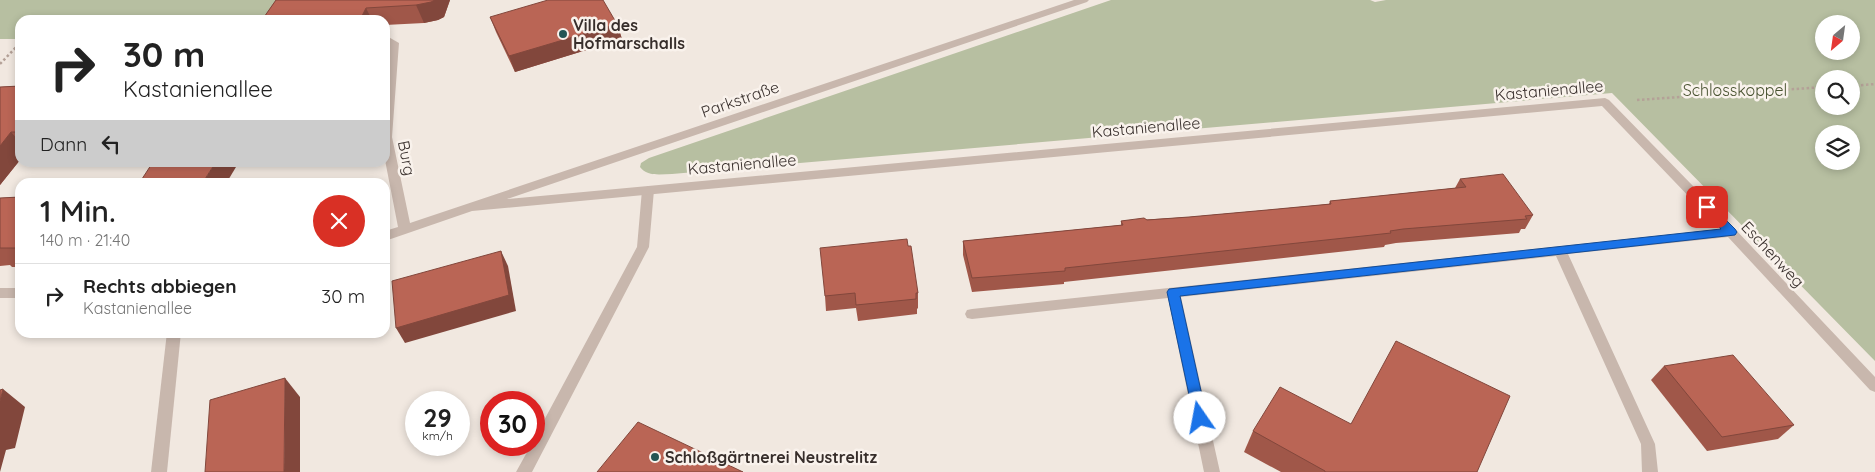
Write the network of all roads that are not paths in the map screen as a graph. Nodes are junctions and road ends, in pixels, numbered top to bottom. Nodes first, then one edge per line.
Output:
1 (1084, 0) edge
2 (390, 41) edge
3 (390, 90) edge
4 (1604, 102) joint
5 (390, 156) edge
6 (648, 190) junction
7 (471, 207) junction
8 (405, 229) junction
9 (1731, 232) junction
10 (390, 234) edge
11 (1560, 250) junction
12 (1173, 292) junction
13 (0, 293) edge
14 (15, 293) edge
15 (972, 314) dead end
16 (173, 338) edge
17 (1875, 386) edge
18 (159, 472) edge
19 (524, 472) edge
20 (1212, 472) edge
21 (1650, 472) edge

1 - 7 street, Parkstraße
2 - 3 street, Burg
4 - 6 street, Kastanienallee
4 - 9 street, Eschenweg
5 - 8 street, Burg
6 - 7 street, Kastanienallee
6 - 19 street
7 - 8 street, Parkstraße
8 - 10 street
9 - 11 street
9 - 17 street, Eschenweg
11 - 12 street
11 - 21 street
12 - 15 street
12 - 20 street
13 - 14 street
16 - 18 street

